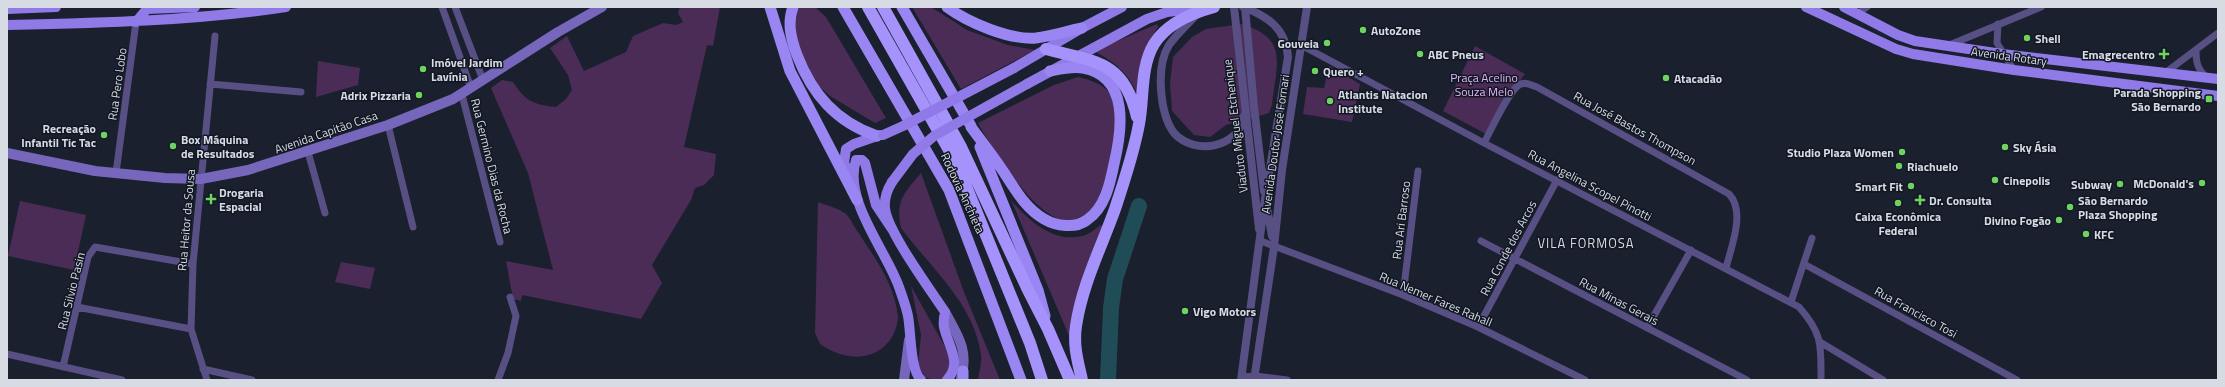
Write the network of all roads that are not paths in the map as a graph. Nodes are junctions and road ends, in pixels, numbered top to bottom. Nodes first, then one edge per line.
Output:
1 (56, 7) edge
2 (195, 7) edge
3 (286, 7) edge
4 (442, 7) edge
5 (455, 7) edge
6 (602, 7) edge
7 (770, 7) edge
8 (793, 7) edge
9 (834, 7) edge
10 (843, 7) edge
11 (868, 7) edge
12 (883, 7) edge
13 (902, 7) edge
14 (947, 7) edge
15 (1122, 7) edge
16 (1214, 7) edge
17 (1234, 7) edge
18 (1244, 7) edge
19 (1307, 7) edge
20 (1806, 7) edge
21 (1844, 7) edge
22 (1867, 7) edge
23 (2041, 7) edge
24 (7, 9) edge
25 (1205, 9) edge
26 (1857, 14) junction
27 (136, 22) junction
28 (1998, 24) junction
29 (7, 25) edge
30 (854, 26) junction
31 (1082, 28) junction
32 (2218, 33) edge
33 (215, 36) dead end
34 (1301, 45) junction
35 (1947, 46) junction
36 (1046, 49) junction
37 (2196, 51) junction
38 (2002, 54) junction
39 (1075, 56) junction
40 (2014, 70) junction
41 (1050, 71) junction
42 (2165, 73) junction
43 (2207, 78) junction
44 (2218, 79) edge
45 (483, 80) junction
46 (210, 84) junction
47 (471, 88) junction
48 (301, 92) dead end
49 (462, 95) junction
50 (2218, 96) edge
51 (1244, 108) junction
52 (388, 125) junction
53 (1139, 125) junction
54 (971, 127) junction
55 (880, 135) junction
56 (1484, 143) junction
57 (308, 152) junction
58 (7, 153) edge
59 (1418, 171) dead end
60 (116, 174) junction
61 (201, 178) junction
62 (1557, 180) junction
63 (855, 184) junction
64 (1266, 199) junction
65 (857, 200) junction
66 (325, 213) dead end
67 (413, 227) dead end
68 (892, 229) junction
69 (1812, 238) dead end
70 (1481, 241) dead end
71 (500, 242) dead end
72 (1261, 242) junction
73 (1274, 247) junction
74 (1690, 250) junction
75 (1515, 259) junction
76 (193, 264) junction
77 (1804, 264) junction
78 (1726, 268) junction
79 (1403, 296) junction
80 (510, 297) dead end
81 (1790, 302) junction
82 (77, 307) junction
83 (944, 312) junction
84 (1478, 327) junction
85 (1647, 328) junction
86 (191, 329) junction
87 (1048, 329) junction
88 (910, 332) junction
89 (1820, 342) junction
90 (7, 354) edge
91 (63, 367) junction
92 (203, 369) junction
93 (962, 377) edge
94 (1254, 378) edge
95 (1021, 379) edge
96 (1242, 379) edge
97 (122, 380) edge
98 (207, 380) edge
99 (252, 380) edge
100 (498, 380) edge
101 (904, 380) edge
102 (921, 380) edge
103 (947, 380) edge
104 (1042, 380) edge
105 (1070, 380) edge
106 (1082, 380) edge
107 (1287, 380) edge
108 (1585, 380) edge
109 (1747, 380) edge
110 (1821, 380) edge
111 (1883, 380) edge
112 (2017, 380) edge

1 - 24 main road
2 - 27 main road
3 - 27 main road
4 - 47 street
5 - 45 street
6 - 45 main road, Avenida Capitão Casa
7 - 65 highway
8 - 55 highway
9 - 30 highway
10 - 30 highway, Rodovia Anchieta
11 - 104 highway, Rodovia Anchieta
12 - 87 highway, Rodovia Anchieta
13 - 54 highway, Rodovia Anchieta
14 - 31 highway
15 - 31 main road
16 - 25 highway
17 - 51 street, Viaduto Miguel Etchenique
18 - 64 street, Viaduto Miguel Etchenique, bridge
18 - 64 street, Avenida Doutor José Fornari
19 - 34 street, Avenida Doutor José Fornari
20 - 40 main road, Avenida Rotary
21 - 26 main road, Avenida Rotary
22 - 26 street
23 - 28 street
25 - 39 main road
25 - 51 street
25 - 53 highway
26 - 35 main road, Avenida Rotary
27 - 29 main road
27 - 60 street, Rua Pero Lobo
28 - 35 street
28 - 38 street
30 - 95 highway, Rodovia Anchieta
31 - 36 main road
32 - 37 street
33 - 46 street, Rua Heitor da Sousa
34 - 56 street, Rua Angelina Scopel Pinotti
34 - 73 street, Avenida Doutor José Fornari
35 - 38 main road, Avenida Rotary
36 - 39 highway
36 - 55 main road, bridge
37 - 42 street
37 - 43 street
38 - 40 street
38 - 42 main road, Avenida Rotary
39 - 41 main road
39 - 53 highway
40 - 50 main road, Avenida Rotary
41 - 54 highway
41 - 68 main road, bridge
42 - 43 main road, Avenida Rotary
43 - 44 main road, Avenida Rotary
45 - 47 main road, Avenida Capitão Casa
46 - 48 street
46 - 61 street, Rua Heitor da Sousa
47 - 49 main road, Avenida Capitão Casa
49 - 52 main road, Avenida Capitão Casa
49 - 71 street, Rua Germino Dias da Rocha
51 - 72 street, Viaduto Miguel Etchenique
52 - 57 main road, Avenida Capitão Casa
52 - 67 street
53 - 106 highway
54 - 87 highway, Rodovia Anchieta
55 - 63 main road
56 - 62 street, Rua Angelina Scopel Pinotti
56 - 78 street, Rua José Bastos Thompson
57 - 61 main road, Avenida Capitão Casa
57 - 66 street
58 - 60 main road, Avenida Capitão Casa
59 - 79 street, Rua Ari Barroso
60 - 61 main road, Avenida Capitão Casa
61 - 76 street, Rua Heitor da Sousa
62 - 74 street, Rua Angelina Scopel Pinotti
62 - 75 street, Rua Conde dos Arcos
63 - 65 main road
63 - 68 main road
64 - 72 street, Avenida Doutor José Fornari
64 - 73 street, Avenida Doutor José Fornari
65 - 88 main road
68 - 83 main road
69 - 77 street
70 - 75 street, Rua Minas Gerais
72 - 73 street, Rua Nemer Fares Rahall
72 - 96 street, Avenida Doutor José Fornari
73 - 79 street, Rua Nemer Fares Rahall
73 - 94 street, Avenida Doutor José Fornari
74 - 78 street, Rua Angelina Scopel Pinotti
74 - 85 street
75 - 84 street, Rua Conde dos Arcos
75 - 85 street, Rua Minas Gerais
76 - 82 street, Rua Silvio Pasin
76 - 86 street, Rua Heitor da Sousa
77 - 81 street
77 - 112 street, Rua Francisco Tosi
78 - 81 street, Rua Angelina Scopel Pinotti
79 - 84 street, Rua Nemer Fares Rahall
80 - 100 street
81 - 89 street, Rua Angelina Scopel Pinotti
82 - 86 street
82 - 91 street, Rua Silvio Pasin
83 - 93 main road
83 - 103 main road
84 - 108 street, Rua Nemer Fares Rahall
85 - 109 street, Rua Minas Gerais
86 - 92 street, Rua Heitor da Sousa
87 - 105 highway, Rodovia Anchieta
88 - 101 main road
88 - 102 main road
89 - 110 street, Rua Angelina Scopel Pinotti
89 - 111 street
90 - 91 street
91 - 97 street
92 - 98 street, Rua Heitor da Sousa
92 - 99 street
94 - 96 street
94 - 107 street

